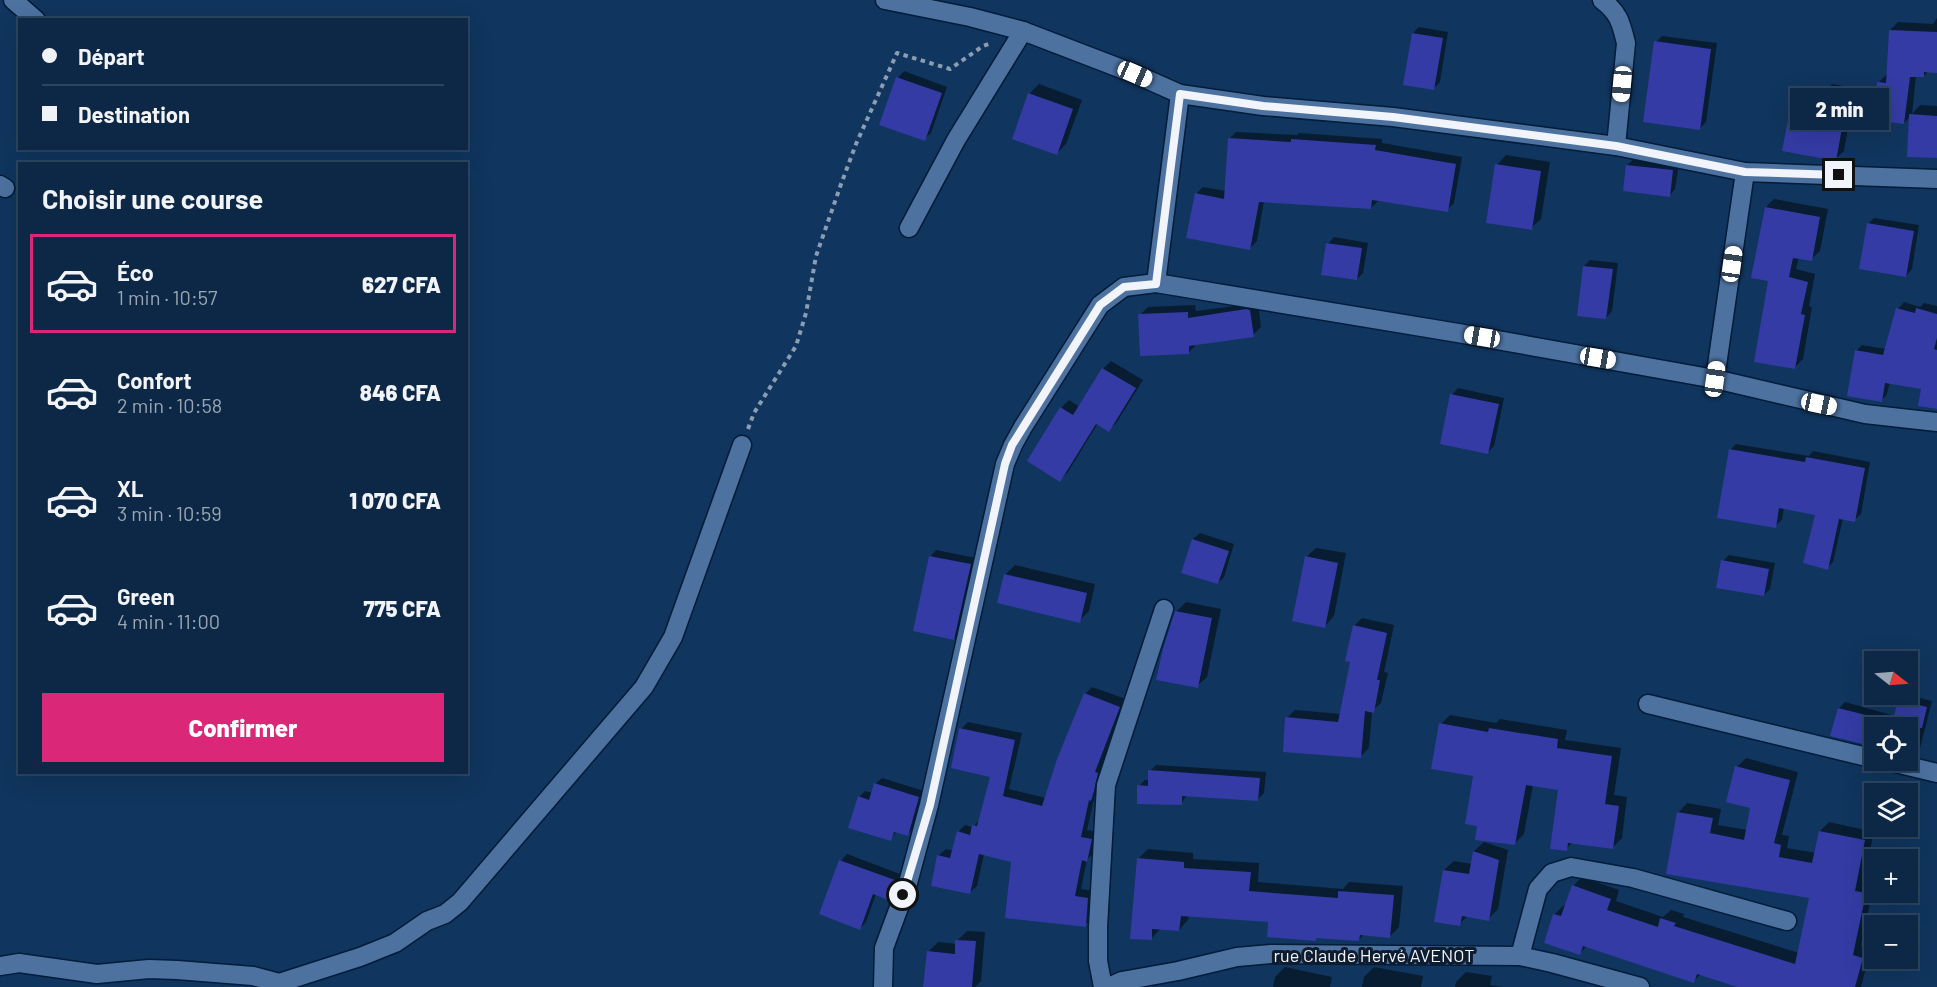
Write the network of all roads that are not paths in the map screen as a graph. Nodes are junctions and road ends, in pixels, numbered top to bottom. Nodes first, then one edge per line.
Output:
1 (12, 0) edge
2 (885, 0) edge
3 (1602, 0) edge
4 (34, 18) edge
5 (1023, 31) junction
6 (1180, 94) junction
7 (1616, 146) junction
8 (1745, 172) junction
9 (1937, 179) edge
10 (909, 228) dead end
11 (1156, 284) junction
12 (1715, 379) junction
13 (1937, 422) edge
14 (742, 445) road end
15 (1164, 609) dead end
16 (1648, 704) dead end
17 (1864, 756) edge
18 (1918, 768) edge
19 (1937, 773) edge
20 (1787, 921) dead end
21 (1520, 956) junction
22 (0, 966) edge
23 (276, 985) edge
24 (883, 987) edge
25 (1103, 987) edge
26 (1109, 987) edge
27 (1640, 987) edge

1 - 4 street
2 - 5 street
3 - 7 street
5 - 6 street
5 - 10 street
6 - 7 street
6 - 11 street
7 - 8 street
8 - 9 street
8 - 12 street
11 - 12 street
11 - 24 street
12 - 13 street
14 - 23 street
15 - 25 street
16 - 17 street
18 - 19 street
20 - 21 street
21 - 26 street, rue Claude Hervé AVENOT
21 - 27 street, rue Claude Hervé AVENOT
22 - 23 street

